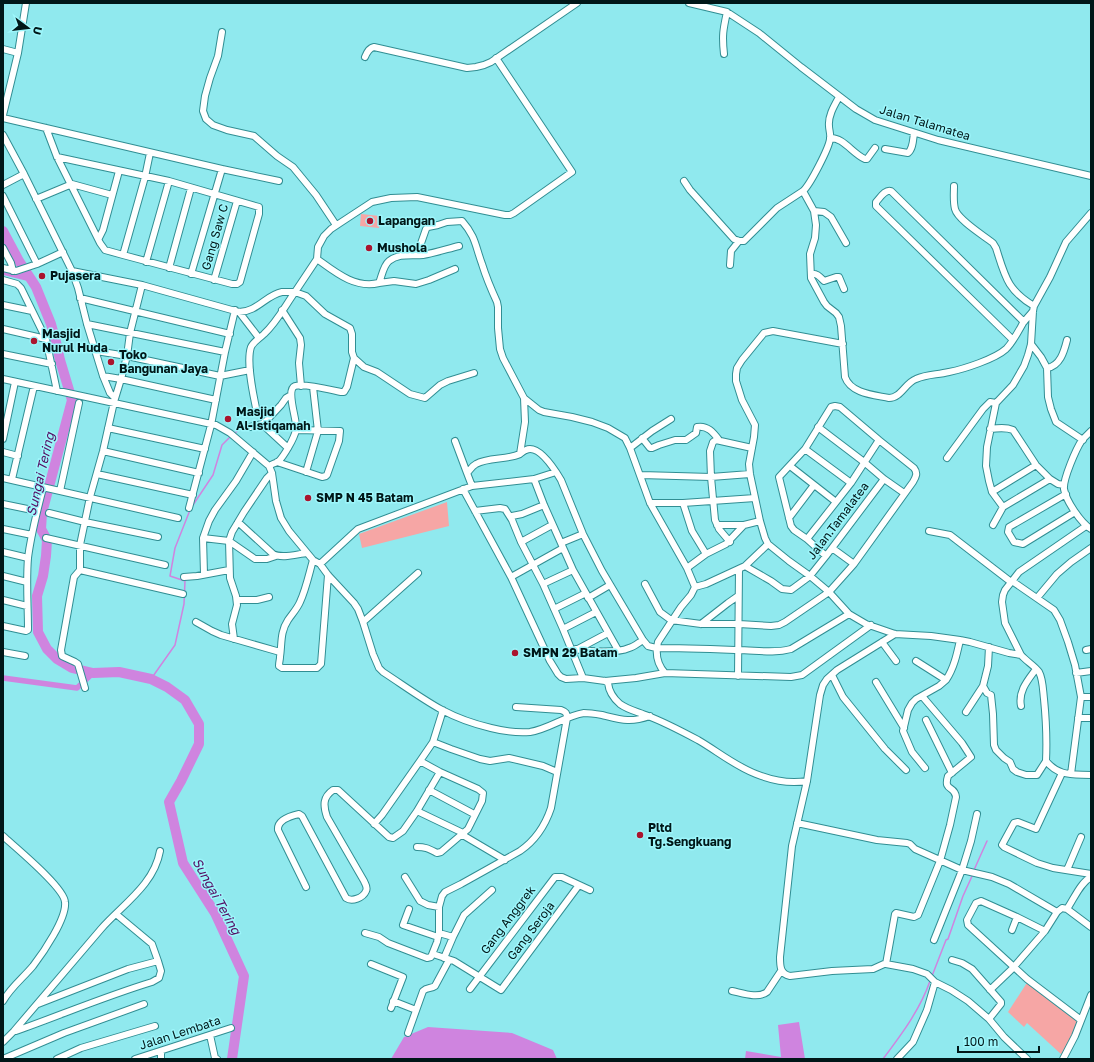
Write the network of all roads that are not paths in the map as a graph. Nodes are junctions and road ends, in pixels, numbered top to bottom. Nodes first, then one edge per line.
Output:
1 (26, 3) edge
2 (577, 3) edge
3 (689, 3) edge
4 (728, 12) junction
5 (222, 32) dead end
6 (3, 49) edge
7 (18, 53) junction
8 (724, 54) dead end
9 (365, 57) dead end
10 (496, 58) junction
11 (839, 97) junction
12 (3, 116) edge
13 (46, 128) junction
14 (914, 133) junction
15 (3, 135) edge
16 (830, 138) junction
17 (875, 148) dead end
18 (885, 149) dead end
19 (150, 152) junction
20 (57, 157) junction
21 (222, 169) junction
22 (119, 171) junction
23 (24, 174) junction
24 (1091, 176) edge
25 (145, 177) junction
26 (169, 181) junction
27 (279, 181) dead end
28 (684, 181) dead end
29 (72, 184) junction
30 (3, 185) edge
31 (954, 186) dead end
32 (191, 188) junction
33 (803, 192) junction
34 (112, 195) junction
35 (215, 195) junction
36 (3, 196) edge
37 (36, 199) junction
38 (237, 201) junction
39 (814, 211) junction
40 (1091, 213) edge
41 (336, 225) junction
42 (99, 238) junction
43 (739, 241) junction
44 (846, 243) dead end
45 (460, 246) dead end
46 (3, 248) edge
47 (63, 252) junction
48 (123, 255) junction
49 (420, 255) junction
50 (317, 259) junction
51 (146, 262) junction
52 (37, 264) junction
53 (730, 265) dead end
54 (3, 268) edge
55 (169, 268) junction
56 (455, 270) dead end
57 (14, 271) junction
58 (72, 271) junction
59 (191, 274) junction
60 (811, 274) junction
61 (3, 280) edge
62 (214, 280) junction
63 (378, 283) junction
64 (142, 285) junction
65 (844, 289) dead end
66 (295, 292) junction
67 (80, 298) junction
68 (3, 305) edge
69 (1034, 309) junction
70 (282, 310) junction
71 (32, 311) junction
72 (136, 311) junction
73 (237, 311) junction
74 (1024, 322) junction
75 (87, 324) junction
76 (3, 329) edge
77 (130, 333) junction
78 (230, 334) junction
79 (259, 338) junction
80 (46, 339) junction
81 (1013, 340) junction
82 (1067, 340) dead end
83 (843, 344) junction
84 (1031, 344) junction
85 (96, 351) junction
86 (224, 352) junction
87 (3, 354) edge
88 (127, 356) junction
89 (354, 358) junction
90 (52, 364) junction
91 (1047, 368) junction
92 (250, 370) junction
93 (474, 373) dead end
94 (103, 376) junction
95 (220, 376) junction
96 (3, 379) edge
97 (121, 379) junction
98 (16, 382) junction
99 (34, 386) junction
100 (301, 386) junction
101 (313, 387) junction
102 (59, 391) junction
103 (291, 395) junction
104 (524, 398) junction
105 (115, 400) junction
106 (216, 400) junction
107 (79, 403) dead end
108 (996, 403) junction
109 (3, 404) edge
110 (10, 405) junction
111 (256, 408) dead end
112 (671, 419) dead end
113 (211, 424) junction
114 (262, 424) junction
115 (250, 427) dead end
116 (818, 427) junction
117 (4, 428) edge
118 (108, 428) junction
119 (990, 429) junction
120 (296, 430) junction
121 (318, 431) junction
122 (1091, 432) edge
123 (642, 438) junction
124 (3, 439) edge
125 (719, 440) junction
126 (879, 440) junction
127 (1083, 440) junction
128 (455, 441) dead end
129 (288, 448) junction
130 (630, 448) junction
131 (752, 448) junction
132 (205, 449) junction
133 (805, 449) junction
134 (103, 451) junction
135 (3, 452) edge
136 (253, 452) junction
137 (520, 454) junction
138 (18, 456) junction
139 (947, 458) dead end
140 (277, 462) junction
141 (864, 462) junction
142 (1036, 465) junction
143 (269, 466) junction
144 (790, 466) junction
145 (199, 472) junction
146 (306, 472) junction
147 (556, 472) junction
148 (272, 473) junction
149 (467, 473) junction
150 (97, 474) junction
151 (750, 474) junction
152 (640, 475) junction
153 (711, 477) junction
154 (3, 478) edge
155 (12, 479) junction
156 (534, 479) junction
157 (884, 479) junction
158 (1050, 479) junction
159 (851, 483) junction
160 (814, 485) junction
161 (1064, 485) junction
162 (472, 486) junction
163 (44, 488) junction
164 (463, 489) junction
165 (57, 490) junction
166 (992, 492) junction
167 (904, 493) junction
168 (1066, 494) junction
169 (193, 495) junction
170 (90, 498) junction
171 (755, 498) junction
172 (714, 501) junction
173 (836, 502) junction
174 (650, 503) junction
175 (683, 503) junction
176 (3, 504) edge
177 (544, 505) junction
178 (189, 508) dead end
179 (1003, 508) junction
180 (37, 511) junction
181 (475, 511) junction
182 (1075, 512) junction
183 (49, 513) dead end
184 (178, 518) dead end
185 (788, 518) junction
186 (512, 520) junction
187 (760, 521) junction
188 (85, 522) junction
189 (238, 522) junction
190 (552, 525) junction
191 (717, 525) junction
192 (993, 525) dead end
193 (744, 526) junction
194 (1088, 528) edge
195 (3, 529) edge
196 (929, 530) dead end
197 (583, 534) junction
198 (32, 535) junction
199 (158, 537) dead end
200 (46, 538) dead end
201 (203, 538) junction
202 (807, 539) junction
203 (229, 541) junction
204 (521, 542) junction
205 (730, 542) junction
206 (768, 544) junction
207 (80, 545) junction
208 (562, 546) junction
209 (832, 548) junction
210 (1091, 548) edge
211 (3, 552) edge
212 (307, 553) junction
213 (706, 554) junction
214 (276, 556) junction
215 (826, 556) junction
216 (28, 558) junction
217 (313, 560) junction
218 (320, 564) junction
219 (533, 564) junction
220 (854, 564) junction
221 (165, 565) dead end
222 (745, 566) junction
223 (687, 568) junction
224 (739, 569) junction
225 (80, 570) junction
226 (229, 570) junction
227 (573, 570) junction
228 (418, 573) dead end
229 (204, 574) junction
230 (328, 575) junction
231 (3, 576) edge
232 (810, 576) junction
233 (184, 577) dead end
234 (511, 577) junction
235 (1011, 581) junction
236 (27, 582) junction
237 (543, 584) junction
238 (645, 584) dead end
239 (610, 586) junction
240 (695, 587) junction
241 (829, 592) junction
242 (183, 594) dead end
243 (587, 595) junction
244 (738, 596) junction
245 (269, 597) dead end
246 (1037, 598) junction
247 (3, 600) edge
248 (237, 600) junction
249 (27, 606) junction
250 (554, 609) junction
251 (596, 612) junction
252 (849, 614) junction
253 (671, 620) junction
254 (196, 622) dead end
255 (364, 622) junction
256 (701, 624) junction
257 (739, 624) junction
258 (3, 626) edge
259 (871, 626) junction
260 (563, 629) junction
261 (608, 633) junction
262 (894, 634) junction
263 (234, 638) junction
264 (643, 640) junction
265 (960, 640) junction
266 (882, 642) junction
267 (989, 647) junction
268 (656, 648) junction
269 (574, 650) junction
270 (618, 650) junction
271 (739, 650) junction
272 (3, 652) edge
273 (280, 652) junction
274 (1021, 655) junction
275 (25, 656) dead end
276 (896, 661) dead end
277 (916, 661) dead end
278 (1036, 669) junction
279 (1091, 671) edge
280 (665, 673) junction
281 (1076, 673) junction
282 (832, 675) junction
283 (738, 676) junction
284 (583, 678) junction
285 (946, 680) junction
286 (605, 681) junction
287 (876, 682) dead end
288 (983, 686) junction
289 (85, 688) dead end
290 (922, 696) junction
291 (1081, 697) junction
292 (1091, 697) edge
293 (1022, 706) dead end
294 (516, 707) dead end
295 (443, 710) junction
296 (966, 712) dead end
297 (650, 716) junction
298 (568, 718) junction
299 (1078, 718) junction
300 (1091, 718) edge
301 (926, 720) dead end
302 (904, 728) junction
303 (433, 742) junction
304 (1046, 760) junction
305 (420, 761) junction
306 (925, 768) dead end
307 (906, 770) dead end
308 (440, 772) junction
309 (557, 772) junction
310 (952, 773) junction
311 (1062, 773) junction
312 (1071, 774) junction
313 (1091, 775) edge
314 (807, 781) junction
315 (429, 790) junction
316 (417, 811) junction
317 (474, 814) junction
318 (977, 814) dead end
319 (797, 823) junction
320 (374, 824) junction
321 (462, 833) junction
322 (3, 836) edge
323 (1081, 837) dead end
324 (417, 847) dead end
325 (160, 851) dead end
326 (504, 860) junction
327 (940, 861) junction
328 (1067, 870) junction
329 (966, 871) junction
330 (1091, 876) edge
331 (405, 877) dead end
332 (579, 885) junction
333 (306, 887) dead end
334 (492, 890) dead end
335 (590, 890) dead end
336 (439, 907) junction
337 (409, 909) dead end
338 (1067, 909) junction
339 (1057, 912) junction
340 (116, 914) junction
341 (1017, 917) junction
342 (1091, 927) edge
343 (1012, 930) dead end
344 (1045, 931) junction
345 (366, 933) dead end
346 (438, 935) junction
347 (453, 937) junction
348 (934, 940) dead end
349 (433, 954) junction
350 (447, 959) junction
351 (952, 960) dead end
352 (158, 961) junction
353 (371, 964) dead end
354 (886, 964) junction
355 (1014, 966) junction
356 (781, 971) junction
357 (479, 977) junction
358 (934, 981) junction
359 (470, 989) dead end
360 (990, 990) junction
361 (732, 991) dead end
362 (1091, 995) edge
363 (3, 1001) edge
364 (144, 1004) dead end
365 (37, 1005) junction
366 (416, 1010) junction
367 (989, 1019) junction
368 (1081, 1020) junction
369 (154, 1026) dead end
370 (231, 1028) dead end
371 (14, 1031) junction
372 (408, 1033) dead end
373 (210, 1035) junction
374 (3, 1042) edge
375 (161, 1055) edge
376 (3, 1059) edge
377 (57, 1059) edge
378 (135, 1059) edge
379 (168, 1059) edge
380 (217, 1059) edge
381 (897, 1059) edge
382 (1028, 1059) edge
383 (1063, 1059) edge

1 - 7 street
2 - 10 street
3 - 4 street, Jalan Talamatea
4 - 8 street
4 - 11 street, Jalan Talamatea
5 - 41 street
6 - 7 street
7 - 12 street
9 - 10 street
10 - 41 street
11 - 14 street, Jalan Talamatea
11 - 16 street
12 - 13 street
13 - 19 street
13 - 20 street
14 - 18 street
14 - 24 street, Jalan Talamatea
15 - 23 street
16 - 17 street
16 - 33 street
19 - 21 street
19 - 25 street
20 - 22 street
20 - 29 street
21 - 27 street
21 - 35 street
22 - 25 street
22 - 34 street
23 - 30 street
23 - 37 street
25 - 26 street
25 - 48 street
26 - 32 street
26 - 51 street
28 - 43 street
29 - 34 street
29 - 37 street
29 - 42 street
31 - 69 street
32 - 35 street
32 - 55 street
33 - 39 street
33 - 43 street
34 - 42 street
35 - 38 street
35 - 59 street
36 - 52 street
37 - 47 street
38 - 62 street, Gang Saw C
38 - 62 street
39 - 44 street
39 - 60 street
40 - 69 street
41 - 50 street
42 - 48 street
43 - 53 street
45 - 49 street
46 - 57 street
47 - 52 street
47 - 58 street
48 - 51 street
49 - 63 street
49 - 104 street
50 - 63 street
50 - 66 street
51 - 55 street
52 - 57 street
54 - 57 street
55 - 59 street
56 - 63 street
58 - 64 street
58 - 67 street
59 - 62 street
60 - 65 street
60 - 83 street
61 - 71 street
64 - 72 street
64 - 73 street
66 - 70 street
66 - 73 street
66 - 89 street
67 - 72 street
67 - 75 street
68 - 71 street
69 - 74 street
69 - 84 street
70 - 79 street
70 - 100 street
71 - 80 street
72 - 77 street
72 - 78 street
73 - 78 street
73 - 79 street
74 - 81 street
74 - 81 street
75 - 77 street
75 - 85 street
76 - 80 street
77 - 86 street
77 - 88 street
78 - 86 street
79 - 92 street
80 - 90 street
81 - 83 street
82 - 91 street
83 - 131 street
84 - 91 street
84 - 108 street
85 - 88 street
85 - 94 street
86 - 95 street
87 - 90 street
88 - 95 street
88 - 97 street
89 - 93 street
89 - 101 street
90 - 102 street
91 - 127 street
92 - 95 street
92 - 111 street
94 - 97 street
94 - 105 street
95 - 106 street
96 - 98 street
97 - 105 street
97 - 106 street
98 - 99 street
98 - 110 street
99 - 102 street
99 - 138 street
100 - 101 street
100 - 103 street
101 - 121 street
102 - 105 street
103 - 114 street
103 - 120 street
104 - 130 street
104 - 137 street
105 - 113 street
105 - 118 street
106 - 113 street
107 - 165 street
108 - 119 street
108 - 139 street
109 - 110 street
110 - 117 street
112 - 123 street
113 - 132 street
113 - 136 street
114 - 115 street
114 - 129 street
116 - 126 street
116 - 133 street
116 - 141 street
117 - 124 street
118 - 132 street
118 - 134 street
119 - 142 street
119 - 166 street
120 - 121 street
120 - 129 street
121 - 146 street
121 - 146 street
122 - 127 street
123 - 125 street
123 - 130 street
125 - 131 street
125 - 153 street
126 - 141 street
126 - 167 street
127 - 161 street
128 - 149 street
129 - 140 street
130 - 152 street
131 - 151 street
132 - 145 street
133 - 144 street
133 - 159 street
134 - 145 street
134 - 150 street
135 - 138 street
136 - 143 street
136 - 201 street
137 - 147 street
137 - 149 street
138 - 155 street
140 - 143 street
140 - 146 street
141 - 157 street
141 - 159 street
142 - 158 street
142 - 166 street
143 - 148 street
144 - 160 street
144 - 185 street
145 - 169 street
147 - 156 street
147 - 197 street
148 - 189 street
148 - 212 street
149 - 162 street
150 - 169 street
150 - 170 street
151 - 153 street
151 - 171 street
152 - 153 street
152 - 174 street
153 - 172 street
154 - 155 street
155 - 163 street
156 - 162 street
156 - 177 street
157 - 167 street
157 - 209 street, Jalan.Tamalatea
158 - 161 street
158 - 179 street
159 - 173 street
160 - 173 street
160 - 185 street
161 - 168 street
162 - 164 street
163 - 165 street
163 - 180 street
164 - 181 street
164 - 218 street
165 - 170 street
166 - 179 street
167 - 220 street
168 - 182 street
168 - 182 street
169 - 178 street
170 - 184 street
170 - 188 street
171 - 172 street
171 - 187 street
172 - 175 street
172 - 191 street
173 - 202 street
174 - 175 street
174 - 223 street
175 - 213 street
176 - 180 street
177 - 186 street
177 - 190 street
179 - 192 street
180 - 198 street
181 - 186 street
181 - 234 street
182 - 194 street
183 - 188 street
185 - 202 street
186 - 204 street
187 - 193 street
187 - 206 street
188 - 199 street
188 - 207 street
189 - 203 street
189 - 214 street
190 - 204 street
190 - 208 street
191 - 193 street
191 - 205 street
193 - 205 street
194 - 235 street
195 - 198 street
196 - 235 street
197 - 208 street
197 - 239 street
198 - 216 street
200 - 207 street
201 - 203 street
201 - 229 street
202 - 215 street
203 - 214 street
203 - 226 street
204 - 219 street
205 - 213 street
206 - 222 street
206 - 232 street
207 - 221 street
207 - 225 street
208 - 219 street
208 - 227 street
209 - 215 street, Jalan.Tamalatea
209 - 220 street
210 - 246 street
211 - 216 street
212 - 214 street
212 - 217 street
213 - 223 street
215 - 232 street, Jalan.Tamalatea
216 - 236 street
217 - 218 street
217 - 273 street
218 - 230 street
219 - 234 street
219 - 237 street
220 - 241 street
222 - 224 street
222 - 232 street, Jalan.Tamalatea
223 - 240 street
224 - 240 street
224 - 244 street
225 - 242 street
225 - 289 street
226 - 229 street
226 - 248 street
227 - 237 street
227 - 243 street
228 - 255 street
229 - 233 street
230 - 255 street
230 - 273 street
231 - 236 street
232 - 241 street
234 - 284 street
235 - 246 street
235 - 274 street
236 - 249 street
237 - 250 street
238 - 253 street
239 - 243 street
239 - 264 street
240 - 253 street
241 - 252 street
241 - 257 street
243 - 250 street
243 - 251 street
244 - 256 street
244 - 257 street
245 - 248 street
246 - 281 street
247 - 249 street
248 - 263 street
249 - 258 street
250 - 260 street
251 - 260 street
251 - 261 street
252 - 259 street
252 - 271 street
253 - 256 street
253 - 268 street
254 - 263 street
255 - 295 street
256 - 257 street
257 - 271 street
259 - 262 street
259 - 283 street
260 - 269 street
261 - 269 street
261 - 270 street
262 - 265 street
262 - 266 street
263 - 273 street
264 - 268 street
264 - 270 street
265 - 267 street
265 - 285 street
266 - 276 street
266 - 282 street
267 - 274 street
267 - 288 street
268 - 271 street
268 - 280 street
269 - 270 street
269 - 284 street
271 - 283 street
272 - 275 street
274 - 278 street
277 - 285 street
278 - 293 street
278 - 304 street
279 - 281 street
280 - 283 street
280 - 286 street
281 - 291 street
282 - 307 street
282 - 314 street
284 - 286 street
285 - 290 street
286 - 297 street
287 - 302 street
288 - 296 street
288 - 304 street
290 - 302 street
290 - 310 street
291 - 292 street
291 - 299 street
294 - 298 street
295 - 298 street
295 - 303 street
297 - 298 street
297 - 314 street
298 - 309 street
299 - 300 street
299 - 312 street
301 - 310 street
302 - 306 street
303 - 305 street
303 - 309 street
304 - 311 street
305 - 308 street
305 - 320 street
308 - 315 street
308 - 317 street
309 - 326 street
310 - 327 street
311 - 312 street
311 - 328 street
312 - 313 street
314 - 319 street
315 - 316 street
315 - 317 street
316 - 320 street
316 - 321 street
317 - 321 street
318 - 329 street
319 - 327 street
319 - 356 street
320 - 333 street
321 - 324 street
321 - 326 street
322 - 363 street
323 - 328 street
325 - 340 street
326 - 336 street
327 - 329 street
327 - 354 street
328 - 330 street
329 - 339 street
329 - 348 street
330 - 338 street
331 - 336 street
332 - 335 street
332 - 357 street, Gang Anggrek
332 - 357 street, Gang Seroja
334 - 347 street
336 - 346 street
337 - 346 street
338 - 339 street
338 - 342 street
339 - 344 street
340 - 352 street
340 - 365 street
341 - 343 street
341 - 344 street
341 - 355 street
344 - 355 street
345 - 349 street
346 - 347 street
346 - 349 street
347 - 350 street
349 - 350 street
350 - 357 street
350 - 366 street
351 - 360 street
352 - 365 street
352 - 371 street
353 - 366 street
354 - 356 street
354 - 358 street
355 - 360 street
355 - 368 street
356 - 361 street
357 - 359 street, Gang Anggrek
358 - 367 street
358 - 381 street
360 - 367 street
362 - 368 street
364 - 376 street
365 - 371 street
366 - 372 street
367 - 382 street
368 - 383 street
369 - 377 street
370 - 373 street, Jalan Lembata
371 - 374 street
373 - 375 street, Jalan Lembata
373 - 380 street
375 - 378 street, Jalan Lembata
375 - 379 street

